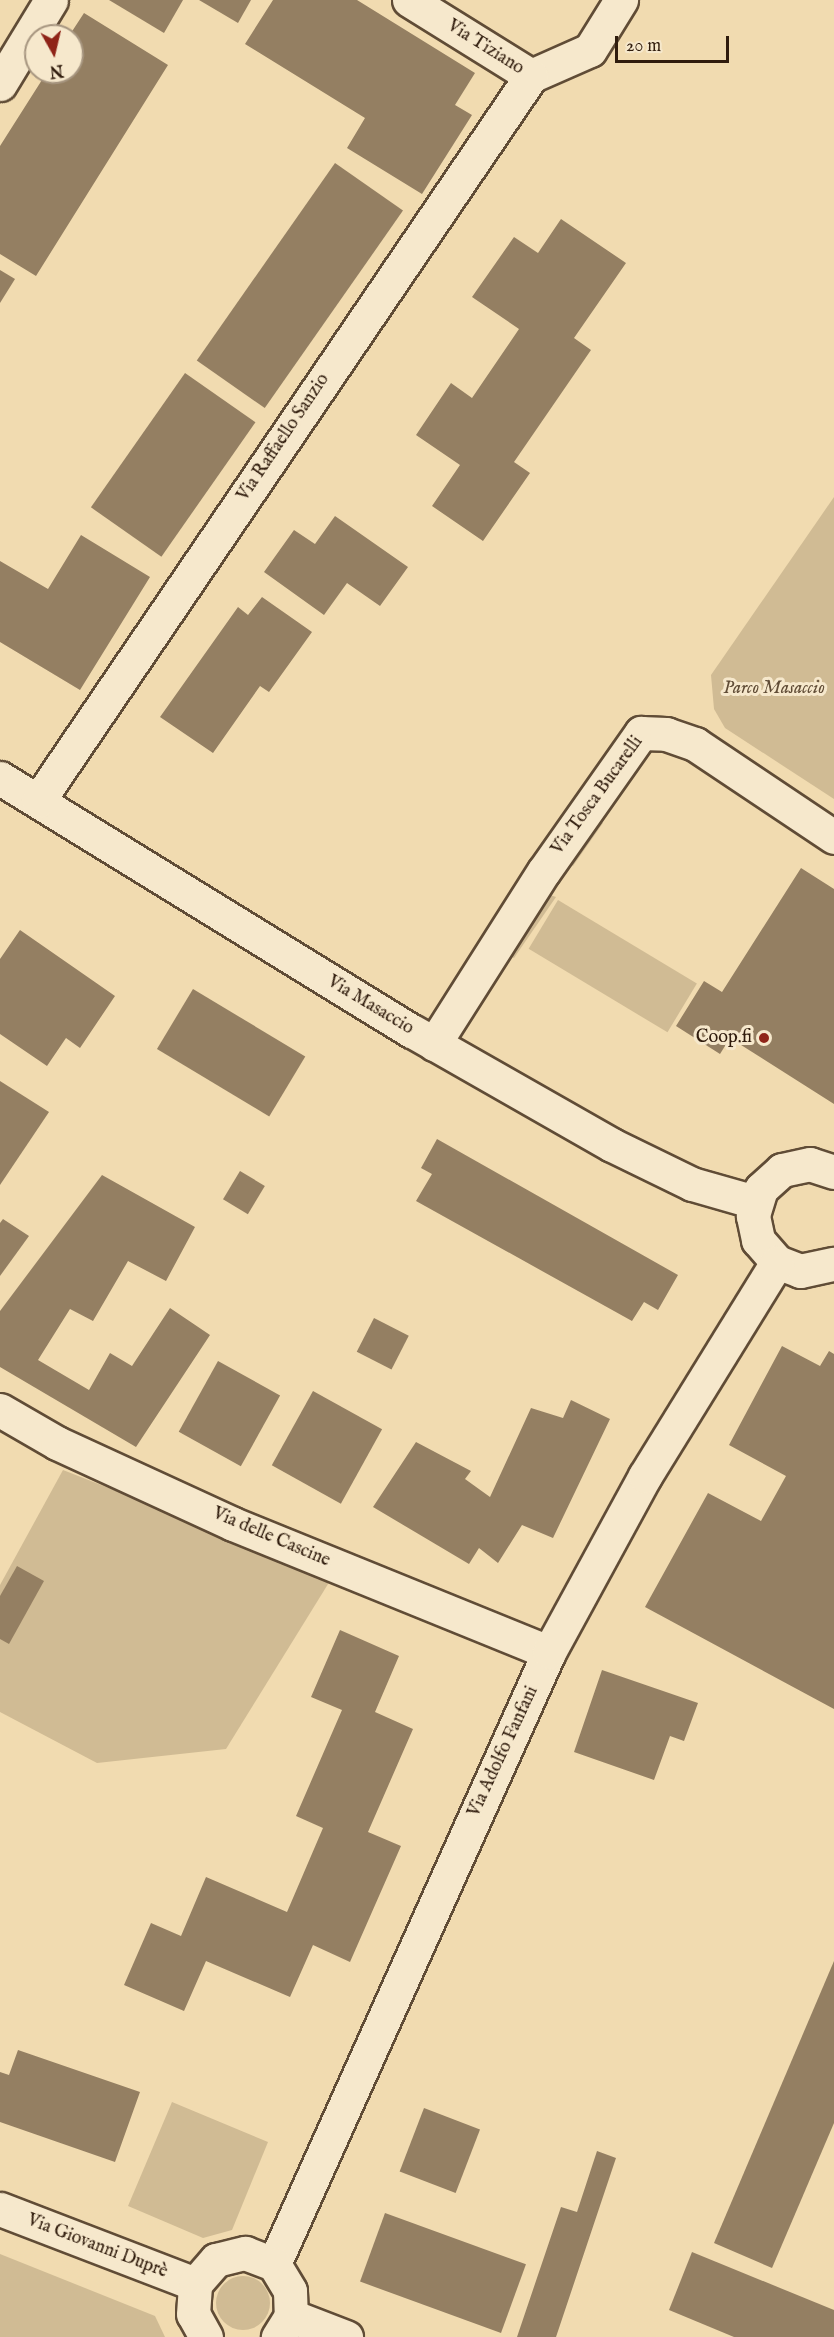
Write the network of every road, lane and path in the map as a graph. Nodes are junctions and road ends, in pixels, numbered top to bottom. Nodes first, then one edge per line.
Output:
1 (51, 0) edge
2 (409, 0) edge
3 (621, 0) edge
4 (531, 76) junction
5 (0, 84) edge
6 (0, 778) edge
7 (38, 801) junction
8 (834, 837) edge
9 (434, 1044) junction
10 (834, 1172) edge
11 (755, 1202) junction
12 (777, 1262) junction
13 (834, 1264) edge
14 (0, 1410) edge
15 (549, 1652) junction
16 (0, 2209) edge
17 (274, 2264) junction
18 (195, 2284) junction
19 (285, 2327) edge
20 (329, 2334) edge
21 (206, 2337) edge

1 - 5 street
2 - 4 street, Via Tiziano
3 - 4 street
4 - 7 street, Via Raffaello Sanzio
6 - 7 street, Via Masaccio
7 - 9 street, Via Masaccio
8 - 9 street, Via Tosca Bucarelli
9 - 11 street, Via Masaccio
10 - 11 street
11 - 12 street
12 - 13 street
12 - 15 street, Via Adolfo Fanfani
14 - 15 street, Via delle Cascine
15 - 17 street, Via Adolfo Fanfani
16 - 18 street, Via Giovanni Duprè
17 - 18 street
17 - 19 street
18 - 21 street
19 - 20 street

